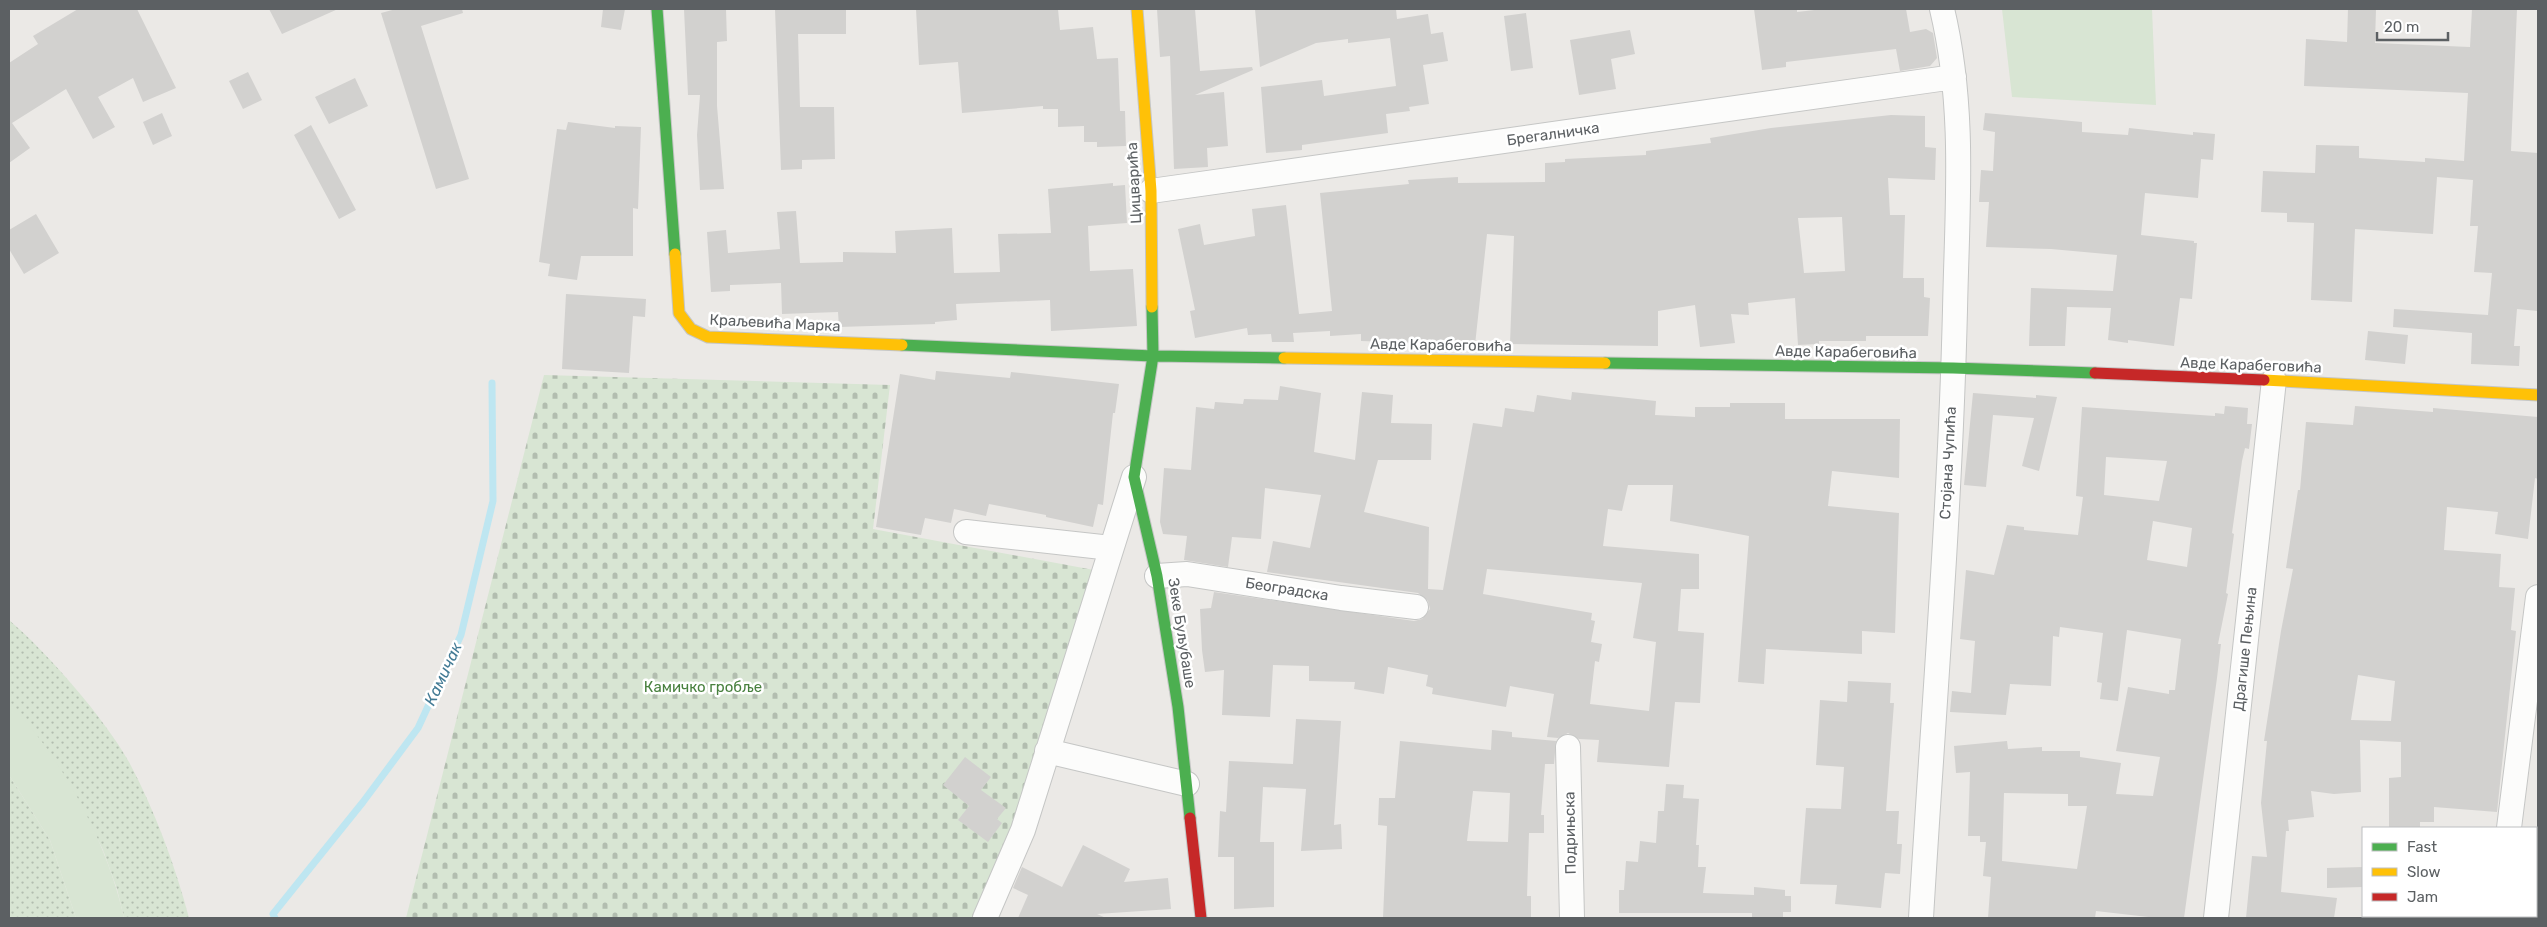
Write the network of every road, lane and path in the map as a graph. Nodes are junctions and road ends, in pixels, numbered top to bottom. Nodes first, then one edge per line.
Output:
1 (657, 9) edge
2 (1137, 9) edge
3 (1942, 9) edge
4 (1954, 77) junction
5 (1151, 191) junction
6 (1153, 356) junction
7 (1953, 368) junction
8 (2274, 380) junction
9 (2538, 395) edge
10 (1134, 477) junction
11 (966, 532) dead end
12 (1111, 548) junction
13 (1158, 576) junction
14 (2538, 597) edge
15 (1416, 607) dead end
16 (1568, 747) dead end
17 (1047, 751) junction
18 (1187, 784) junction
19 (2509, 827) edge
20 (985, 918) edge
21 (1201, 918) edge
22 (1572, 918) edge
23 (1921, 918) edge
24 (2216, 918) edge

1 - 6 street, Краљевића Марка
2 - 5 street, Цицварића
3 - 4 street, Стојана Чупића
4 - 5 street, Брегалничка
4 - 7 street, Стојана Чупића
5 - 6 street, Цицварића
6 - 7 street, Авде Карабеговића
6 - 10 street, Зеке Буљубаше
7 - 8 street, Авде Карабеговића
7 - 23 street, Стојана Чупића
8 - 9 street, Авде Карабеговића
8 - 24 street, Драгише Пењина
10 - 12 street
10 - 13 street, Зеке Буљубаше
11 - 12 street
12 - 17 street
13 - 15 street, Београдска
13 - 18 street, Зеке Буљубаше
14 - 19 street
16 - 22 street, Подрињска
17 - 18 street
17 - 20 street
18 - 21 street, Зеке Буљубаше

